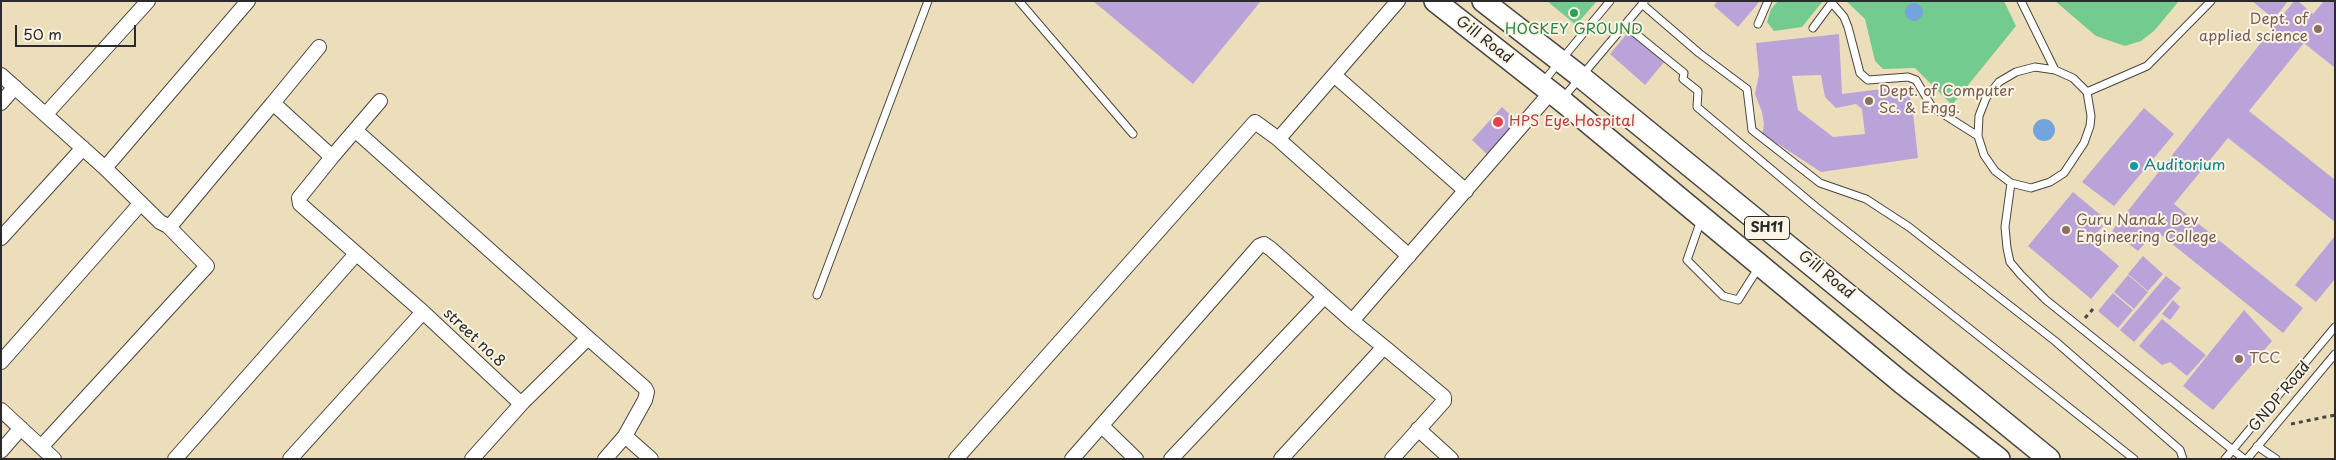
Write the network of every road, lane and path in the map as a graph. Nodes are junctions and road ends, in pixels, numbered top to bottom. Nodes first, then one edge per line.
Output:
1 (148, 1) edge
2 (248, 1) edge
3 (928, 1) edge
4 (1020, 1) edge
5 (1398, 1) edge
6 (1435, 1) edge
7 (1483, 1) edge
8 (1610, 1) edge
9 (1768, 1) edge
10 (2021, 1) edge
11 (2210, 1) edge
12 (1833, 2) edge
13 (1643, 3) edge
14 (1625, 24) junction
15 (1758, 24) dead end
16 (1813, 28) dead end
17 (319, 47) dead end
18 (1560, 61) junction
19 (2054, 70) junction
20 (1, 75) edge
21 (1334, 75) junction
22 (1581, 77) junction
23 (14, 87) junction
24 (1551, 92) junction
25 (2087, 92) junction
26 (380, 101) dead end
27 (1, 103) edge
28 (273, 103) junction
29 (46, 114) junction
30 (355, 130) junction
31 (1133, 134) dead end
32 (1978, 136) junction
33 (1277, 138) junction
34 (83, 148) junction
35 (332, 157) junction
36 (105, 168) junction
37 (2011, 183) junction
38 (1466, 190) junction
39 (142, 203) junction
40 (1702, 217) junction
41 (168, 226) junction
42 (1, 238) edge
43 (356, 254) junction
44 (1410, 256) junction
45 (1760, 266) junction
46 (817, 295) dead end
47 (1324, 297) junction
48 (423, 312) junction
49 (1352, 321) junction
50 (2335, 327) edge
51 (588, 338) junction
52 (1384, 347) junction
53 (2335, 354) edge
54 (1, 362) edge
55 (523, 402) junction
56 (1, 410) edge
57 (2335, 415) edge
58 (1102, 426) junction
59 (21, 428) junction
60 (2274, 428) junction
61 (1418, 429) junction
62 (625, 436) junction
63 (2257, 446) junction
64 (42, 447) junction
65 (1, 451) edge
66 (2232, 451) junction
67 (54, 459) edge
68 (175, 459) edge
69 (290, 459) edge
70 (472, 459) edge
71 (605, 459) edge
72 (651, 459) edge
73 (956, 459) edge
74 (1072, 459) edge
75 (1136, 459) edge
76 (1171, 459) edge
77 (1281, 459) edge
78 (1392, 459) edge
79 (1451, 459) edge
80 (1999, 459) edge
81 (2049, 459) edge
82 (2134, 459) edge
83 (2183, 459) edge
84 (2225, 459) edge
85 (2246, 459) edge
86 (2276, 459) edge

1 - 29 street
2 - 36 street
3 - 46 lane
4 - 31 lane
5 - 21 street
6 - 24 main road, Gill Road / SH11
7 - 18 main road, Gill Road / SH11
8 - 18 lane
9 - 15 lane
10 - 19 lane
11 - 25 lane
12 - 16 lane
12 - 32 lane
13 - 14 lane
13 - 83 lane
14 - 22 lane
14 - 82 lane
17 - 28 street
18 - 22 main road, Gill Road / SH11
18 - 24 lane
19 - 25 lane
19 - 32 lane
20 - 23 street
21 - 33 street
21 - 38 street
22 - 24 lane
22 - 81 main road, Gill Road / SH11
23 - 27 street
23 - 29 street
24 - 38 street
24 - 40 main road, Gill Road / SH11
25 - 37 lane
26 - 30 street
28 - 35 street
28 - 41 street
29 - 34 street
30 - 35 street
30 - 51 street
32 - 37 lane
33 - 44 street
33 - 73 street
34 - 36 street
34 - 42 street
35 - 43 street
36 - 39 street
37 - 66 lane
38 - 44 street
39 - 41 street
39 - 54 street
40 - 45 main road, Gill Road / SH11
40 - 45 lane
41 - 64 street
43 - 48 street
43 - 68 street
44 - 49 street
45 - 80 main road, Gill Road / SH11
47 - 49 street
47 - 58 street
47 - 76 street
48 - 55 street, street no.8
48 - 69 street, street no.8
49 - 52 street
50 - 66 lane
51 - 55 street
51 - 62 street
52 - 61 street
52 - 77 street
53 - 60 lane, GNDP Road
55 - 70 street
56 - 59 street
57 - 60 path
58 - 74 street
58 - 75 street
59 - 64 street
59 - 65 street
60 - 63 lane, GNDP Road
61 - 78 street
61 - 79 street
62 - 71 street
62 - 72 street
63 - 85 lane, GNDP Road
63 - 86 lane
64 - 67 street
66 - 84 lane
66 - 85 lane

